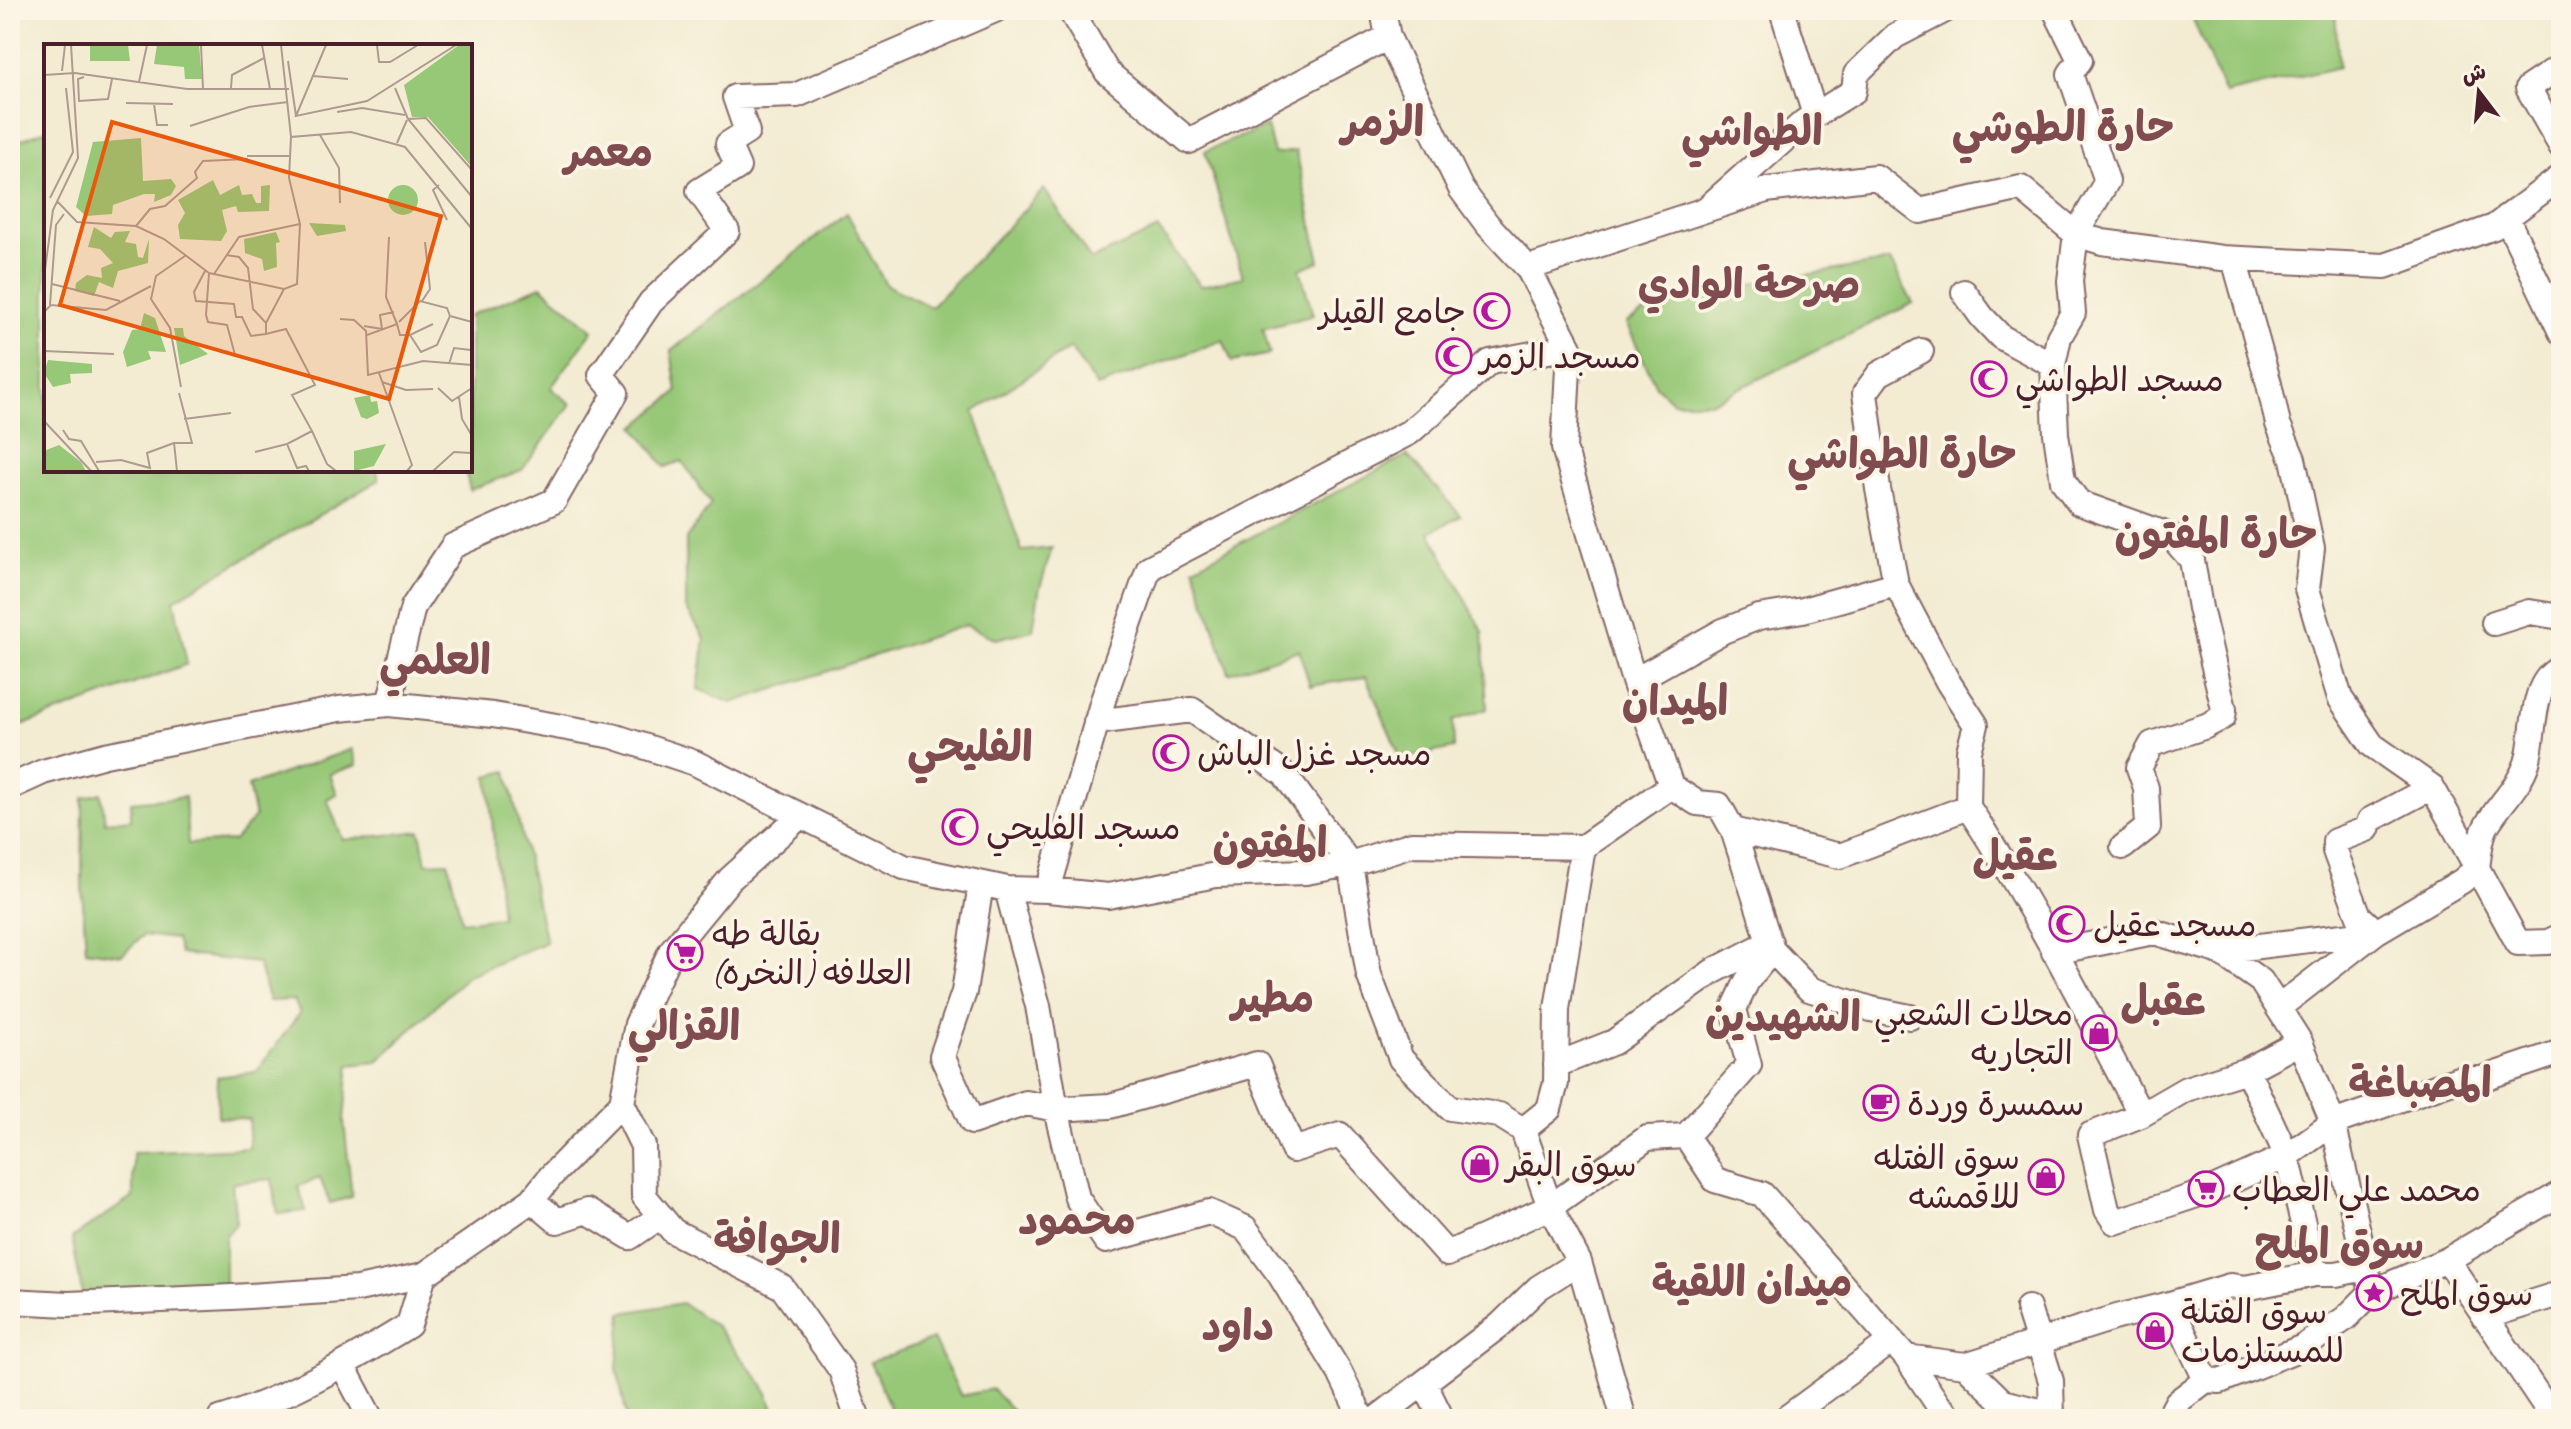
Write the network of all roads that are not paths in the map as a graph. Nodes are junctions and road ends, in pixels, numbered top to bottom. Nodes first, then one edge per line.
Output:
1 (995, 10) edge
2 (1070, 10) edge
3 (1383, 10) edge
4 (1782, 10) edge
5 (1945, 10) edge
6 (2055, 10) edge
7 (1388, 37) junction
8 (2561, 66) edge
9 (1815, 115) junction
10 (2561, 146) edge
11 (2561, 177) edge
12 (1705, 210) junction
13 (2506, 217) junction
14 (2076, 234) junction
15 (2234, 259) junction
16 (1528, 268) junction
17 (1964, 292) dead end
18 (2561, 332) edge
19 (1569, 347) junction
20 (1921, 351) dead end
21 (2053, 365) junction
22 (1896, 584) junction
23 (2561, 617) edge
24 (2494, 623) dead end
25 (2561, 668) edge
26 (1634, 681) junction
27 (389, 704) junction
28 (1096, 722) junction
29 (1671, 786) junction
30 (10, 787) edge
31 (2432, 787) junction
32 (1968, 807) junction
33 (799, 817) junction
34 (1733, 830) junction
35 (1583, 847) junction
36 (2123, 847) dead end
37 (1350, 864) junction
38 (2477, 868) junction
39 (981, 884) junction
40 (1007, 889) junction
41 (1048, 890) junction
42 (2376, 932) junction
43 (2561, 936) edge
44 (1771, 946) junction
45 (2218, 951) junction
46 (2054, 952) junction
47 (2278, 1008) junction
48 (1910, 1017) dead end
49 (2300, 1042) junction
50 (2561, 1052) edge
51 (1556, 1065) junction
52 (2247, 1070) junction
53 (622, 1103) junction
54 (1056, 1109) junction
55 (2141, 1115) junction
56 (2333, 1123) junction
57 (1523, 1130) junction
58 (1686, 1136) junction
59 (2287, 1156) junction
60 (2561, 1193) edge
61 (532, 1200) junction
62 (1550, 1207) junction
63 (661, 1216) junction
64 (2447, 1260) junction
65 (1579, 1262) junction
66 (2366, 1268) junction
67 (2315, 1274) junction
68 (424, 1275) junction
69 (2372, 1292) junction
70 (2561, 1296) edge
71 (10, 1301) edge
72 (2170, 1304) junction
73 (2028, 1308) dead end
74 (2485, 1317) junction
75 (2039, 1343) junction
76 (1899, 1349) junction
77 (1965, 1365) junction
78 (343, 1366) junction
79 (2206, 1380) junction
80 (1424, 1383) junction
81 (2052, 1416) edge
82 (220, 1419) edge
83 (371, 1419) edge
84 (858, 1419) edge
85 (1362, 1419) edge
86 (1376, 1419) edge
87 (1442, 1419) edge
88 (1624, 1419) edge
89 (1785, 1419) edge
90 (1952, 1419) edge
91 (2168, 1419) edge
92 (2554, 1419) edge

1 - 27 street
2 - 7 street
3 - 7 street
4 - 9 street
5 - 9 street
6 - 14 street
7 - 16 street
8 - 10 street
9 - 12 street
11 - 13 street
12 - 14 street
12 - 16 street
13 - 15 street
13 - 18 street
14 - 15 street
14 - 21 street
15 - 31 street
16 - 19 street
17 - 21 street
19 - 26 street
19 - 28 street
20 - 22 street
21 - 36 street
22 - 26 street
22 - 32 street
23 - 24 street
25 - 38 street
26 - 29 street
27 - 30 street
27 - 33 street
28 - 37 street
28 - 41 street
29 - 34 street
29 - 35 street
31 - 38 street
31 - 42 street
32 - 34 street
32 - 46 street
33 - 39 street
33 - 53 street
34 - 44 street
35 - 37 street
35 - 51 street
37 - 41 street
37 - 57 street
38 - 42 street
38 - 43 street
39 - 40 street
39 - 54 street
40 - 41 street
40 - 54 street
42 - 45 street
42 - 47 street
44 - 48 street
44 - 51 street
44 - 58 street
45 - 46 street
45 - 47 street
46 - 55 street
47 - 49 street
49 - 52 street
49 - 56 street
50 - 56 street
51 - 57 street
52 - 55 street
52 - 59 street
53 - 61 street
53 - 63 street
54 - 62 street
54 - 85 street
55 - 59 street
56 - 59 street
56 - 66 street
57 - 62 street
58 - 62 street
58 - 76 street
59 - 67 street
60 - 64 street
61 - 63 street
61 - 68 street
62 - 65 street
63 - 84 street
64 - 69 street
64 - 74 street
65 - 80 street
65 - 88 street
66 - 67 street
66 - 69 street
67 - 72 street
68 - 71 street
68 - 78 street
69 - 79 street
70 - 74 street
72 - 75 street
72 - 79 street
73 - 75 street
74 - 92 street
75 - 77 street
75 - 81 street
76 - 77 street
76 - 89 street
76 - 90 street
77 - 81 street
78 - 82 street
78 - 83 street
79 - 91 street
80 - 86 street
80 - 87 street

